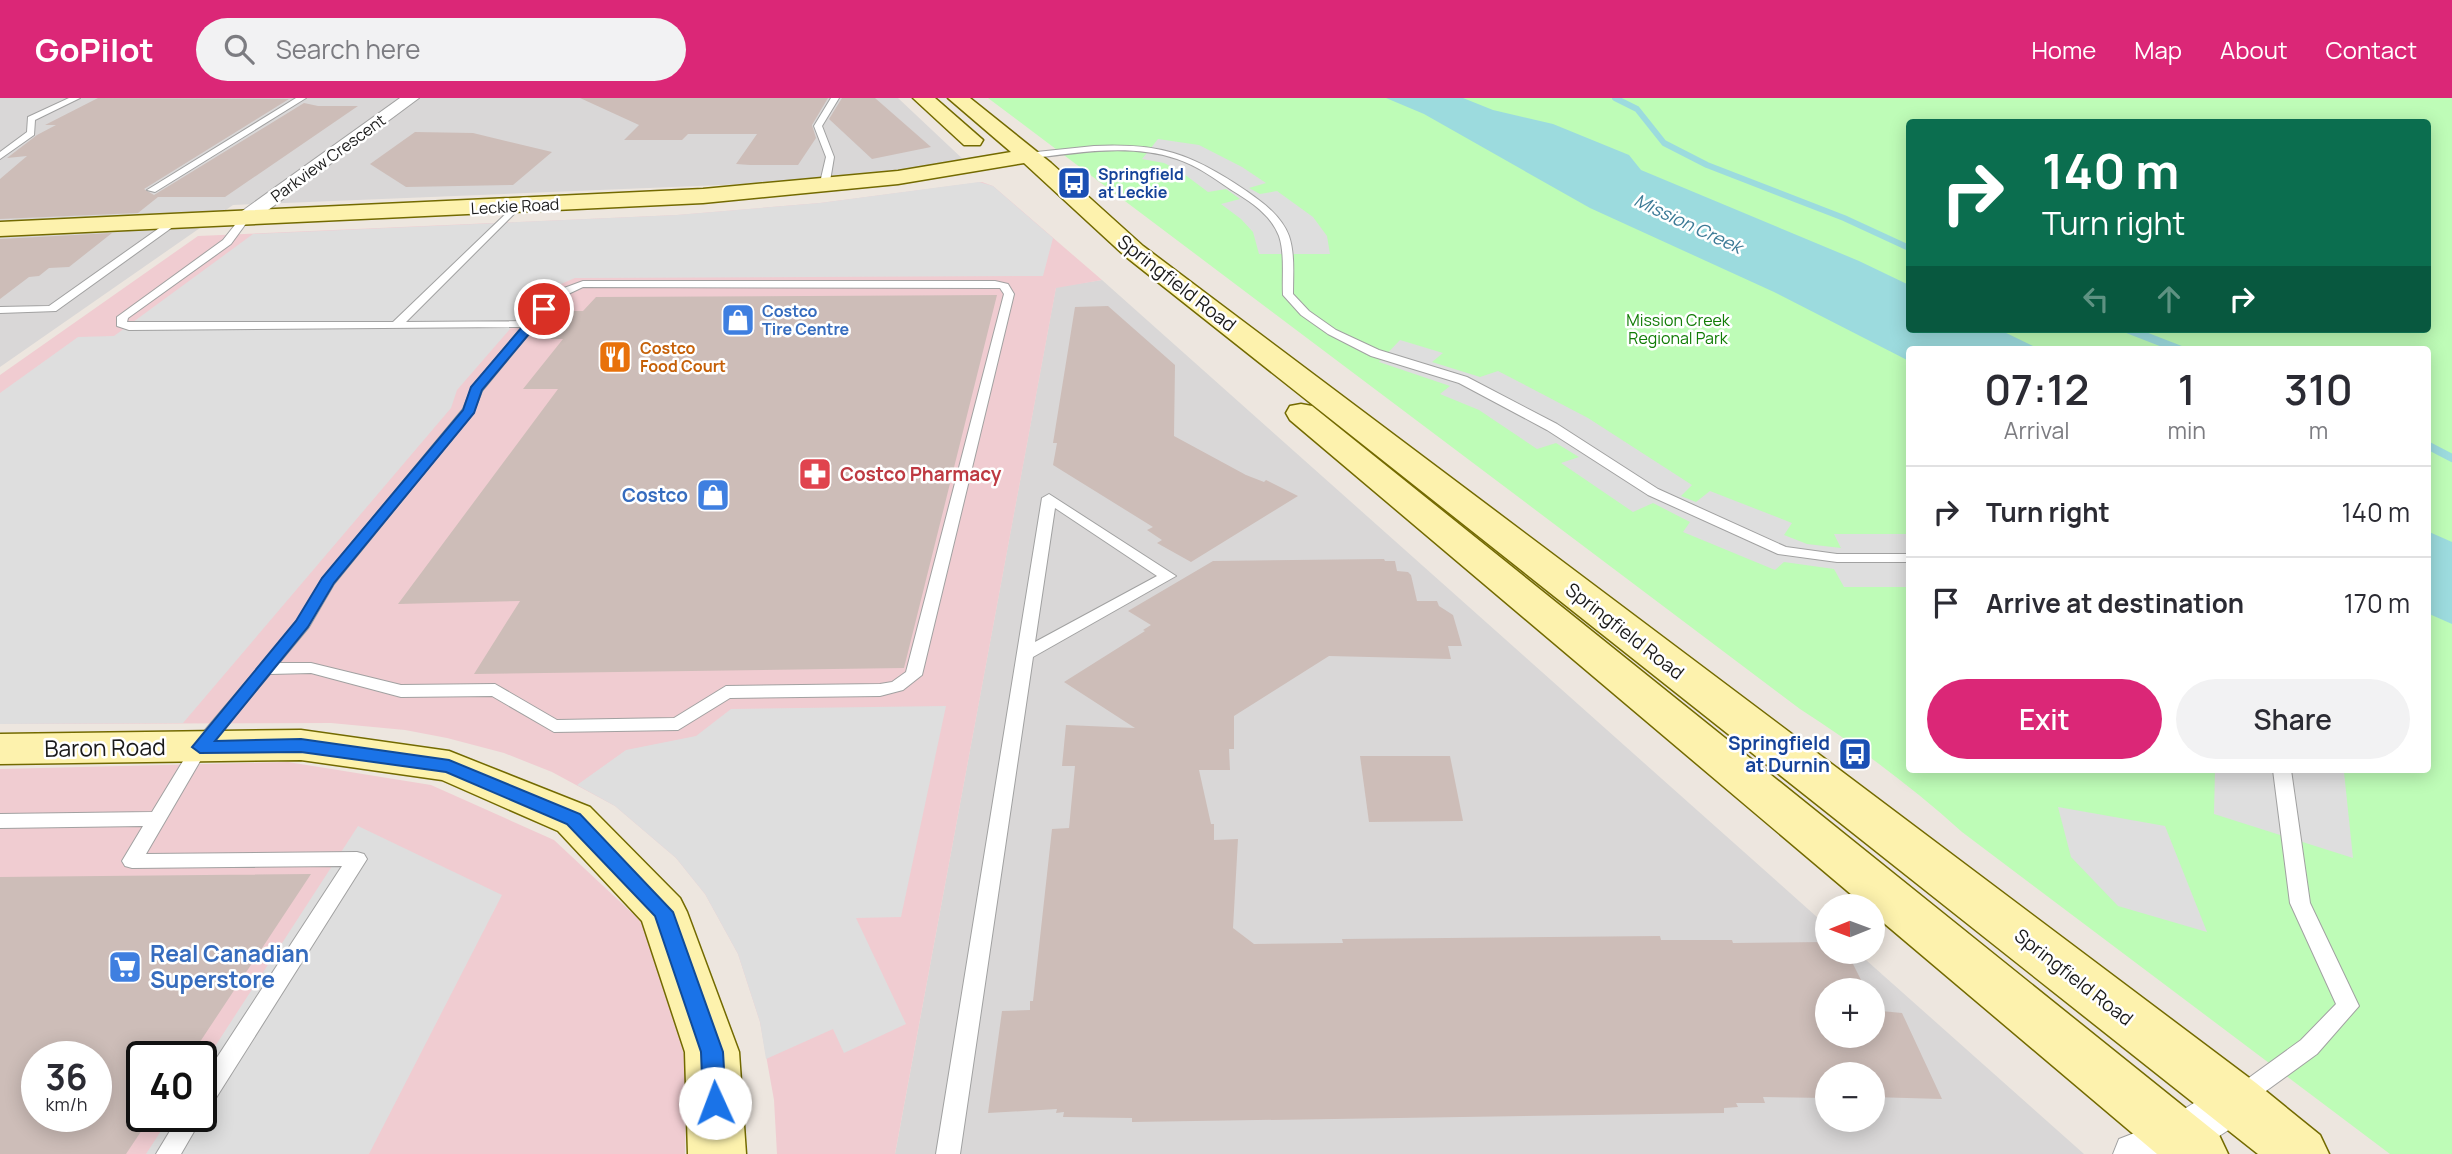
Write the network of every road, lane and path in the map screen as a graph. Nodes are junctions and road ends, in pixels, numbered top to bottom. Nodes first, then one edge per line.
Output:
1 (76, 98) edge
2 (302, 98) edge
3 (411, 98) edge
4 (835, 98) edge
5 (923, 98) edge
6 (958, 98) edge
7 (0, 156) edge
8 (1012, 159) junction
9 (824, 187) junction
10 (152, 190) dead end
11 (517, 206) junction
12 (245, 218) junction
13 (176, 221) junction
14 (0, 229) edge
15 (0, 310) edge
16 (531, 324) junction
17 (396, 325) junction
18 (1906, 558) edge
19 (1026, 654) junction
20 (266, 668) junction
21 (200, 747) junction
22 (0, 749) edge
23 (2282, 773) edge
24 (157, 819) junction
25 (0, 821) edge
26 (217, 1077) edge
27 (2236, 1101) junction
28 (182, 1132) edge
29 (2189, 1145) edge
30 (168, 1154) edge
31 (717, 1154) edge
32 (948, 1154) edge
33 (2136, 1154) edge
34 (2300, 1154) edge

1 - 7 lane
2 - 10 lane
3 - 12 street, Parkview Crescent
4 - 9 lane
5 - 8 main road, Springfield Road
6 - 8 main road, Springfield Road
8 - 9 main road, Leckie Road
8 - 18 lane
8 - 27 main road, Springfield Road
8 - 29 main road, Springfield Road
9 - 11 main road, Leckie Road
11 - 12 main road, Leckie Road
11 - 17 lane
12 - 13 main road, Leckie Road
12 - 17 lane
13 - 14 main road, Leckie Road
13 - 15 lane
16 - 17 lane
16 - 20 lane
16 - 20 lane
19 - 19 lane
19 - 32 lane
20 - 21 lane
21 - 22 main road, Baron Road
21 - 24 lane
21 - 31 main road, Baron Road
23 - 27 lane
24 - 25 lane
24 - 26 lane
27 - 29 street
27 - 34 main road, Springfield Road
28 - 30 lane
29 - 33 street

